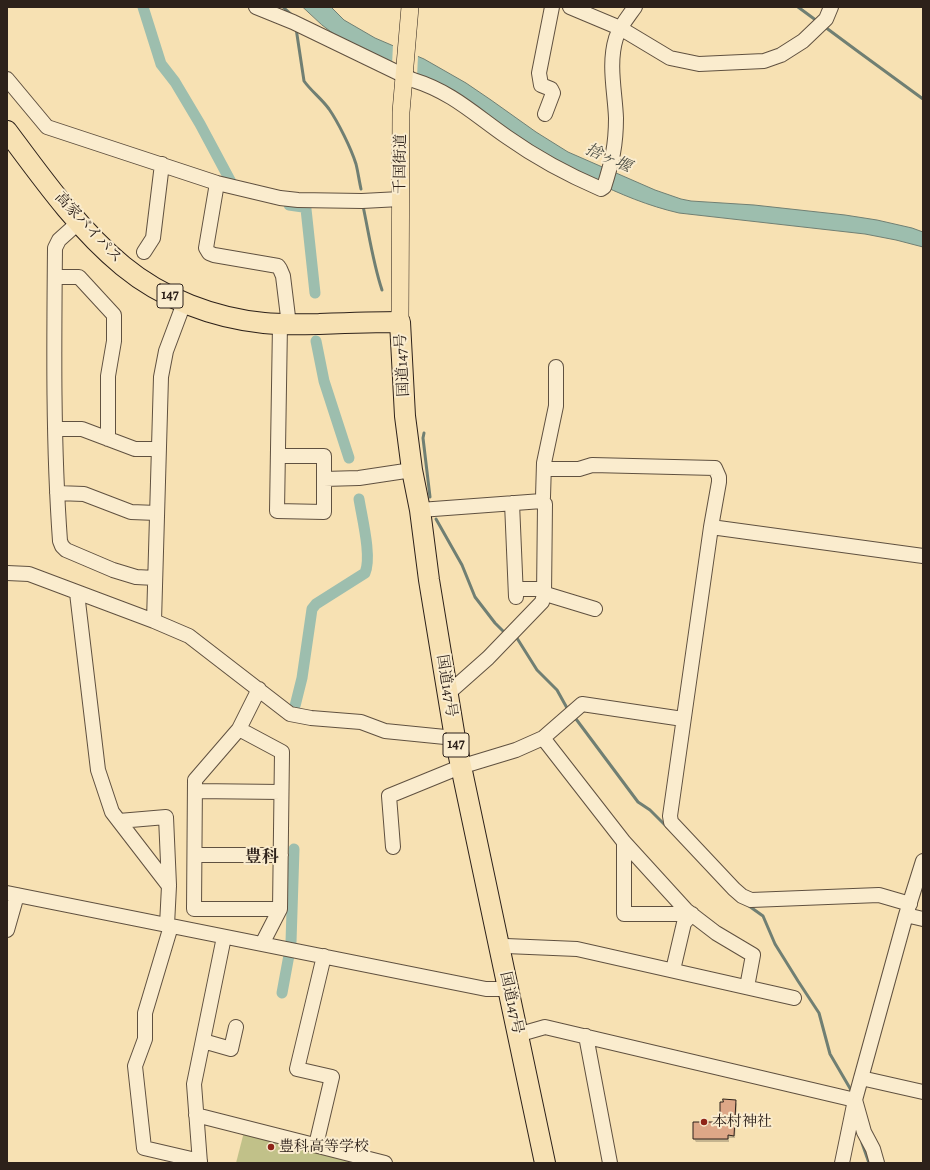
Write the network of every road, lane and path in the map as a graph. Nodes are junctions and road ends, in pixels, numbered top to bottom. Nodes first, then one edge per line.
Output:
1 (256, 7) edge
2 (410, 7) edge
3 (552, 7) edge
4 (570, 7) edge
5 (635, 7) edge
6 (831, 7) edge
7 (620, 28) junction
8 (404, 74) junction
9 (7, 79) edge
10 (545, 114) dead end
11 (7, 131) edge
12 (162, 164) junction
13 (217, 183) junction
14 (400, 200) junction
15 (79, 222) junction
16 (144, 252) dead end
17 (55, 277) junction
18 (184, 303) junction
19 (400, 322) junction
20 (284, 324) junction
21 (556, 367) dead end
22 (55, 429) junction
23 (108, 439) junction
24 (159, 449) junction
25 (278, 456) junction
26 (544, 469) junction
27 (412, 470) junction
28 (324, 479) junction
29 (57, 493) junction
30 (542, 501) junction
31 (512, 503) junction
32 (420, 510) junction
33 (157, 513) junction
34 (711, 527) junction
35 (923, 556) edge
36 (7, 573) edge
37 (155, 578) junction
38 (544, 590) junction
39 (78, 593) junction
40 (594, 609) dead end
41 (154, 621) junction
42 (259, 689) junction
43 (447, 690) junction
44 (684, 719) junction
45 (239, 729) junction
46 (455, 738) junction
47 (543, 738) junction
48 (460, 767) junction
49 (195, 791) junction
50 (281, 792) junction
51 (119, 821) junction
52 (624, 842) junction
53 (393, 847) dead end
54 (195, 855) junction
55 (281, 855) junction
56 (923, 862) edge
57 (169, 886) junction
58 (12, 894) edge
59 (280, 909) junction
60 (908, 909) junction
61 (692, 914) junction
62 (923, 919) edge
63 (169, 926) junction
64 (7, 930) edge
65 (224, 937) junction
66 (262, 944) junction
67 (499, 949) junction
68 (324, 956) junction
69 (673, 970) junction
70 (747, 987) junction
71 (508, 989) junction
72 (794, 998) dead end
73 (236, 1027) dead end
74 (517, 1035) junction
75 (586, 1036) junction
76 (203, 1041) junction
77 (861, 1078) junction
78 (923, 1092) edge
79 (855, 1100) junction
80 (196, 1115) junction
81 (316, 1145) junction
82 (200, 1162) edge
83 (385, 1163) edge
84 (545, 1163) edge
85 (610, 1163) edge
86 (842, 1163) edge
87 (877, 1163) edge

1 - 8 street
2 - 8 main road, 千国街道
3 - 10 street
4 - 7 street
5 - 7 street
6 - 7 street
7 - 8 street
8 - 14 main road, 千国街道
9 - 12 street
11 - 15 highway, 高家バイパス / 147
12 - 13 street
12 - 16 street
13 - 14 street
13 - 20 street
14 - 19 main road, 千国街道
15 - 17 street
15 - 18 highway, 高家バイパス / 147
17 - 22 street
17 - 23 street
18 - 20 highway, 高家バイパス / 147
18 - 24 street
19 - 20 highway, 高家バイパス / 147
19 - 27 highway, 国道147号 / 147
20 - 25 street
21 - 26 street
22 - 23 street
22 - 29 street
23 - 24 street
24 - 33 street
25 - 28 street
25 - 28 street
26 - 30 street
26 - 34 street
27 - 28 street
27 - 32 highway, 国道147号 / 147
29 - 33 street
29 - 37 street
30 - 31 street
30 - 38 street
31 - 32 street
31 - 38 street
32 - 43 highway, 国道147号 / 147
33 - 37 street
34 - 35 street
34 - 44 street
36 - 39 street
37 - 41 street
38 - 40 street
38 - 43 street
39 - 41 street
39 - 51 street
41 - 42 street
42 - 45 street
42 - 46 street
43 - 46 highway, 国道147号 / 147
44 - 47 street
44 - 60 street
45 - 49 street
45 - 50 street
46 - 48 highway, 国道147号 / 147
47 - 48 street
47 - 52 street
48 - 53 street
48 - 67 highway, 国道147号 / 147
49 - 50 street
49 - 54 street
50 - 55 street
51 - 57 street
51 - 57 street
52 - 61 street
52 - 61 street
54 - 55 street
54 - 59 street
55 - 59 street
56 - 60 street
57 - 63 street
58 - 63 street
58 - 64 street
59 - 66 street
60 - 62 street
60 - 77 street
61 - 69 street
61 - 70 street
63 - 65 street
63 - 82 street
65 - 66 street
65 - 76 street
66 - 68 street
67 - 69 street
67 - 71 highway, 国道147号 / 147
68 - 71 street
68 - 81 street
69 - 70 street
70 - 72 street
71 - 74 highway, 国道147号 / 147
73 - 76 street
74 - 75 street
74 - 84 highway, 国道147号 / 147
75 - 79 street
75 - 85 street
76 - 80 street
77 - 78 street
77 - 79 street
79 - 86 street
79 - 87 street
80 - 81 street
80 - 82 street
81 - 83 street

